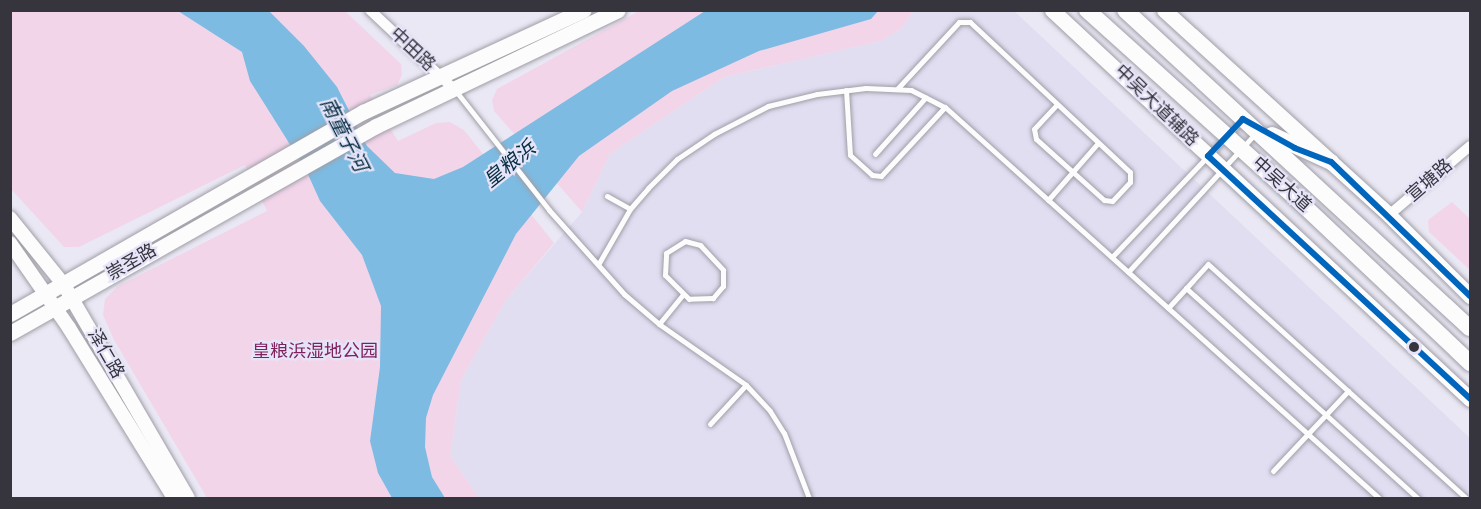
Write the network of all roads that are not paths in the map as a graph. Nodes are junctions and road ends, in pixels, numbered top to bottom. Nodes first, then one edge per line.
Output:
1 (370, 10) edge
2 (584, 10) edge
3 (618, 10) edge
4 (1052, 10) edge
5 (1087, 10) edge
6 (1125, 10) edge
7 (1164, 10) edge
8 (1135, 17) edge
9 (443, 78) junction
10 (897, 89) junction
11 (455, 90) junction
12 (846, 90) junction
13 (926, 97) junction
14 (1056, 105) junction
15 (945, 107) junction
16 (1243, 118) junction
17 (1257, 132) junction
18 (1227, 136) junction
19 (1097, 144) junction
20 (1470, 147) edge
21 (1241, 149) junction
22 (875, 154) dead end
23 (1208, 156) junction
24 (1331, 162) junction
25 (1222, 169) junction
26 (1072, 172) junction
27 (607, 196) dead end
28 (1048, 200) junction
29 (630, 209) junction
30 (1389, 215) junction
31 (10, 218) edge
32 (10, 243) edge
33 (1112, 257) junction
34 (599, 263) junction
35 (1128, 272) junction
36 (1186, 288) junction
37 (68, 292) junction
38 (683, 294) junction
39 (1470, 296) edge
40 (50, 302) junction
41 (1168, 308) junction
42 (10, 314) edge
43 (659, 324) junction
44 (1470, 328) edge
45 (10, 333) edge
46 (1470, 363) edge
47 (746, 385) junction
48 (1348, 391) junction
49 (1470, 399) edge
50 (1326, 415) junction
51 (710, 424) dead end
52 (1308, 434) junction
53 (1273, 471) dead end
54 (174, 498) edge
55 (188, 498) edge
56 (809, 498) edge
57 (1379, 498) edge
58 (1418, 498) edge
59 (1466, 498) edge

1 - 9 street, 中田路
2 - 9 main road
3 - 11 main road
4 - 23 main road, 中吴大道辅路
5 - 18 main road, 中吴大道
6 - 8 main road, 中吴大道
7 - 24 main road
8 - 16 main road, 中吴大道
9 - 11 street, 中田路
9 - 37 main road, 崇圣路
10 - 12 lane
10 - 13 lane
10 - 14 lane
11 - 34 lane
11 - 37 main road, 崇圣路
12 - 15 lane
12 - 29 lane
13 - 15 lane
13 - 22 lane
14 - 19 lane
14 - 26 lane
15 - 28 lane
16 - 17 main road, 中吴大道
16 - 18 lane
16 - 24 main road
17 - 21 lane
17 - 44 main road, 中吴大道
18 - 21 main road, 中吴大道
18 - 23 lane
19 - 26 lane
19 - 26 lane
20 - 30 street, 宣塘路
21 - 25 lane
21 - 46 main road, 中吴大道
23 - 25 main road, 中吴大道辅路
23 - 33 lane
24 - 30 main road
25 - 35 lane
25 - 49 main road, 中吴大道辅路
26 - 28 lane
27 - 29 lane
28 - 33 lane
29 - 34 lane
30 - 39 main road
31 - 37 street, 泽仁路
32 - 40 street, 泽仁路
33 - 35 lane
34 - 43 lane
35 - 41 lane
36 - 41 lane
36 - 48 lane
36 - 50 lane
37 - 40 main road, 崇圣路
37 - 55 street, 泽仁路
38 - 38 lane
38 - 43 lane
40 - 42 main road, 崇圣路
40 - 45 main road, 崇圣路
40 - 54 street, 泽仁路
41 - 52 lane
43 - 47 lane
47 - 51 lane
47 - 56 lane
48 - 50 lane
48 - 59 lane
50 - 52 lane
50 - 58 lane
52 - 53 lane
52 - 57 lane

